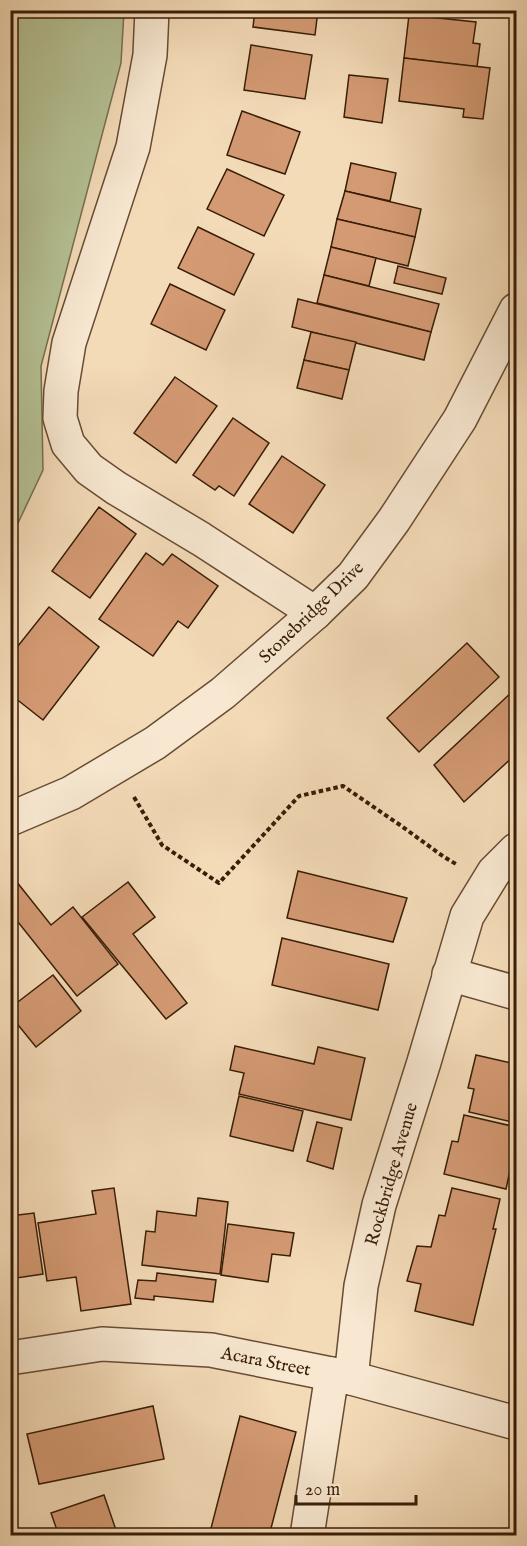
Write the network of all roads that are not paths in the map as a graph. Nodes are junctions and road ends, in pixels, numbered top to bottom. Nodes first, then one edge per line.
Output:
1 (152, 10) edge
2 (516, 310) edge
3 (315, 613) junction
4 (10, 819) edge
5 (516, 850) edge
6 (449, 974) junction
7 (516, 993) edge
8 (10, 1358) edge
9 (341, 1376) junction
10 (516, 1423) edge
11 (307, 1536) edge

1 - 3 street
2 - 3 street, Stonebridge Drive
3 - 4 street, Stonebridge Drive
5 - 6 street, Rockbridge Avenue
6 - 7 street
6 - 9 street, Rockbridge Avenue
8 - 9 street, Acara Street
9 - 10 street, Acara Street
9 - 11 street, Rockbridge Avenue

